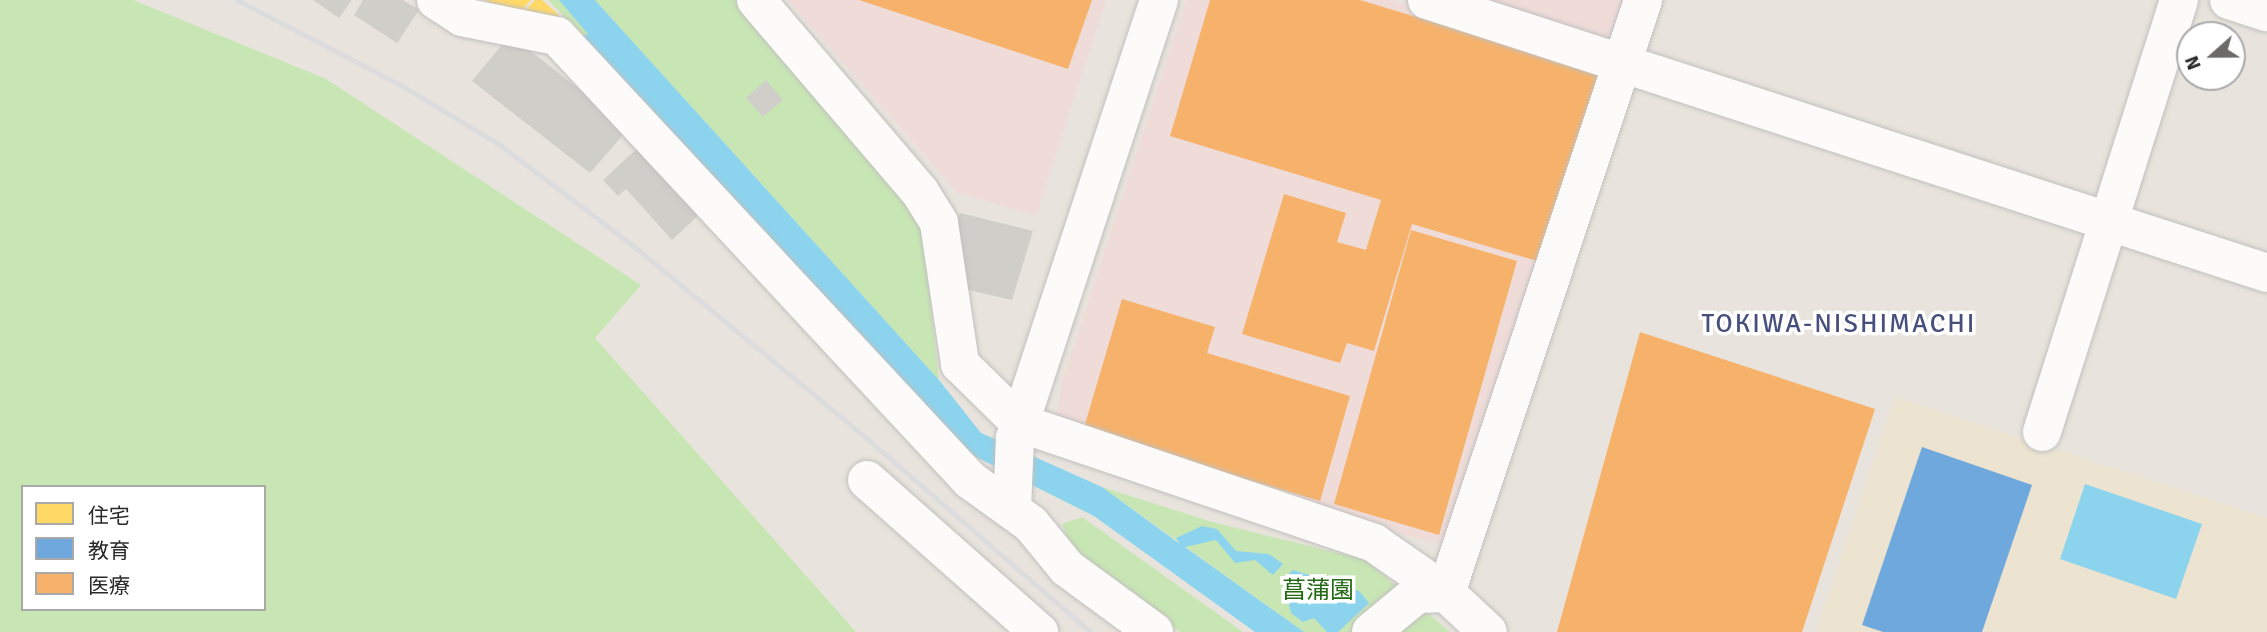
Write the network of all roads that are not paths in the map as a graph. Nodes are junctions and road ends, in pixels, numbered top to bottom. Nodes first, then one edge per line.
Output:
1 (436, 0) edge
2 (756, 0) edge
3 (1159, 0) edge
4 (1427, 0) edge
5 (1643, 0) edge
6 (2179, 0) edge
7 (2229, 0) edge
8 (2267, 12) edge
9 (1623, 64) junction
10 (2107, 221) junction
11 (2267, 272) edge
12 (1018, 430) junction
13 (2042, 432) dead end
14 (867, 480) dead end
15 (1012, 509) junction
16 (1432, 593) junction
17 (1039, 632) edge
18 (1154, 632) edge
19 (1371, 632) edge
20 (1488, 632) edge

1 - 15 street
2 - 12 street
3 - 12 street
4 - 9 street
5 - 9 street
6 - 10 street
7 - 8 street
9 - 10 street
9 - 16 street
10 - 11 street
10 - 13 street
12 - 15 street
12 - 16 street
14 - 17 street
15 - 18 street
16 - 19 street
16 - 20 street

